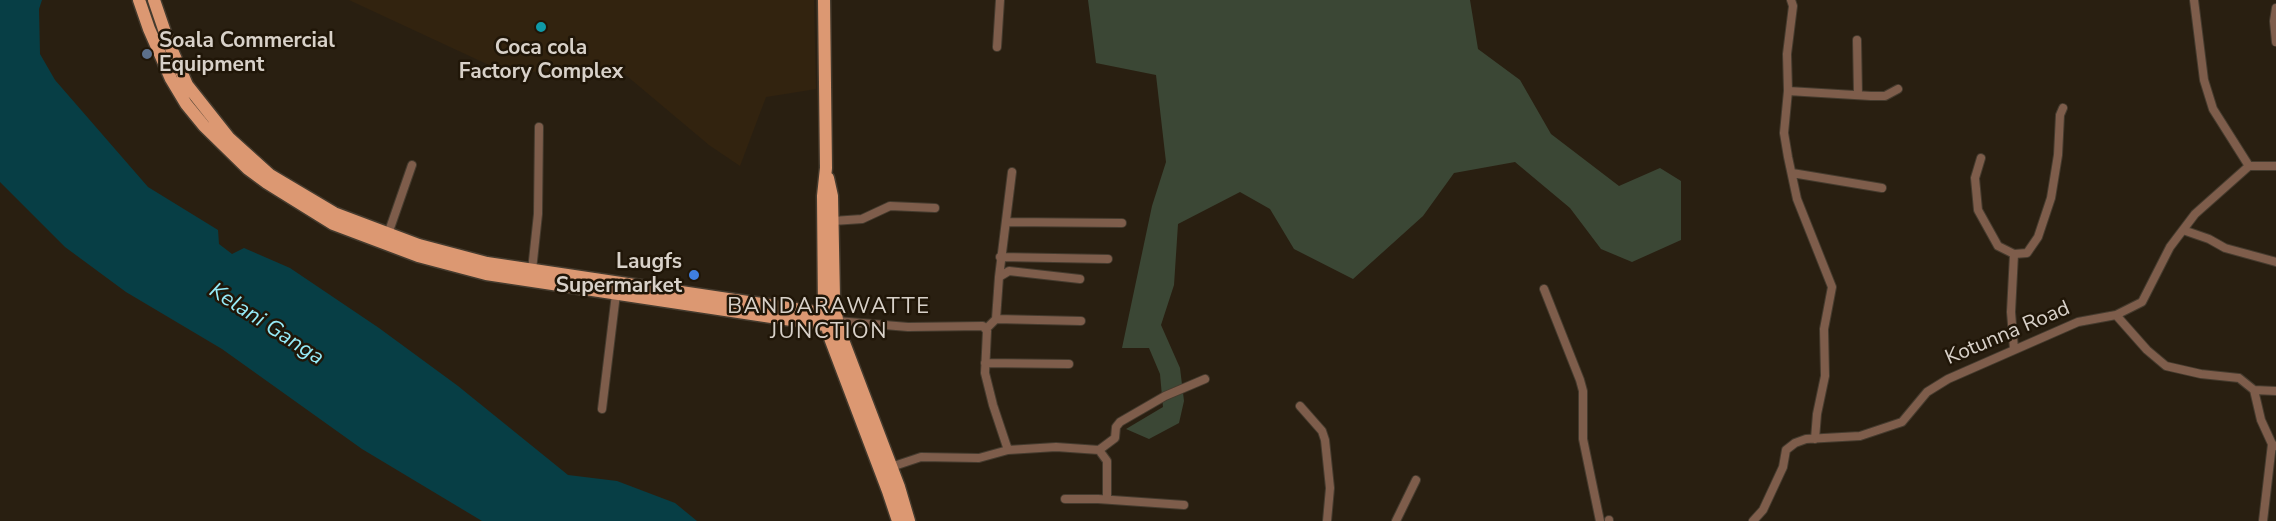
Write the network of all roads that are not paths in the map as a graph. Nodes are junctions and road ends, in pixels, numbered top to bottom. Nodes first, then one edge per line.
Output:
1 (140, 0) edge
2 (154, 0) edge
3 (824, 0) edge
4 (1000, 0) edge
5 (1791, 0) edge
6 (2194, 0) edge
7 (2276, 8) edge
8 (1857, 40) dead end
9 (2276, 42) edge
10 (997, 47) dead end
11 (1898, 89) dead end
12 (1788, 91) junction
13 (1857, 95) junction
14 (2063, 108) dead end
15 (539, 128) dead end
16 (1981, 158) dead end
17 (412, 165) dead end
18 (2249, 166) junction
19 (2276, 166) edge
20 (826, 168) junction
21 (1012, 172) dead end
22 (1792, 173) junction
23 (1882, 188) dead end
24 (935, 208) dead end
25 (833, 221) junction
26 (1006, 222) junction
27 (1122, 223) dead end
28 (2183, 230) junction
29 (386, 239) junction
30 (2014, 254) junction
31 (1000, 257) junction
32 (1108, 259) dead end
33 (2276, 262) edge
34 (532, 270) junction
35 (999, 277) junction
36 (1080, 279) dead end
37 (617, 289) junction
38 (1545, 289) dead end
39 (2116, 315) junction
40 (996, 319) junction
41 (832, 321) junction
42 (1081, 321) dead end
43 (986, 329) junction
44 (2014, 350) junction
45 (986, 363) junction
46 (1069, 364) dead end
47 (1205, 379) dead end
48 (2254, 390) junction
49 (2276, 391) edge
50 (1300, 406) dead end
51 (602, 409) dead end
52 (1815, 439) junction
53 (2274, 445) edge
54 (1008, 450) junction
55 (1099, 450) junction
56 (886, 469) junction
57 (1416, 480) dead end
58 (1065, 499) dead end
59 (1107, 499) junction
60 (1184, 505) dead end
61 (898, 521) edge
62 (909, 521) edge
63 (1327, 521) edge
64 (1396, 521) edge
65 (1600, 521) edge
66 (1753, 521) edge
67 (2263, 521) edge

1 - 29 main road
2 - 29 main road
3 - 20 main road
4 - 10 street
5 - 12 street
6 - 18 street
7 - 9 street
8 - 13 street
11 - 13 street
12 - 13 street
12 - 22 street
14 - 30 street
15 - 34 street
16 - 30 street
17 - 29 street
18 - 19 street
18 - 28 street, Kotunna Road
20 - 25 main road
20 - 41 main road
21 - 26 street
22 - 23 street
22 - 52 street
24 - 25 street
25 - 41 main road
26 - 27 street
26 - 31 street
28 - 33 street
28 - 39 street, Kotunna Road
29 - 34 main road
29 - 37 main road
30 - 44 street
31 - 32 street
31 - 35 street
34 - 37 main road
35 - 36 street
35 - 40 street
37 - 41 main road
37 - 51 street
38 - 65 street
39 - 44 street, Kotunna Road
39 - 48 street
40 - 42 street
40 - 43 street
41 - 43 street
41 - 56 main road
43 - 45 street
44 - 52 street, Kotunna Road
45 - 46 street
45 - 54 street
47 - 55 street
48 - 49 street
48 - 53 street
50 - 63 street
52 - 66 street, Kotunna Road
53 - 67 street
54 - 55 street
54 - 56 street
55 - 59 street
56 - 61 main road
56 - 62 main road
57 - 64 street
58 - 59 street
59 - 60 street

